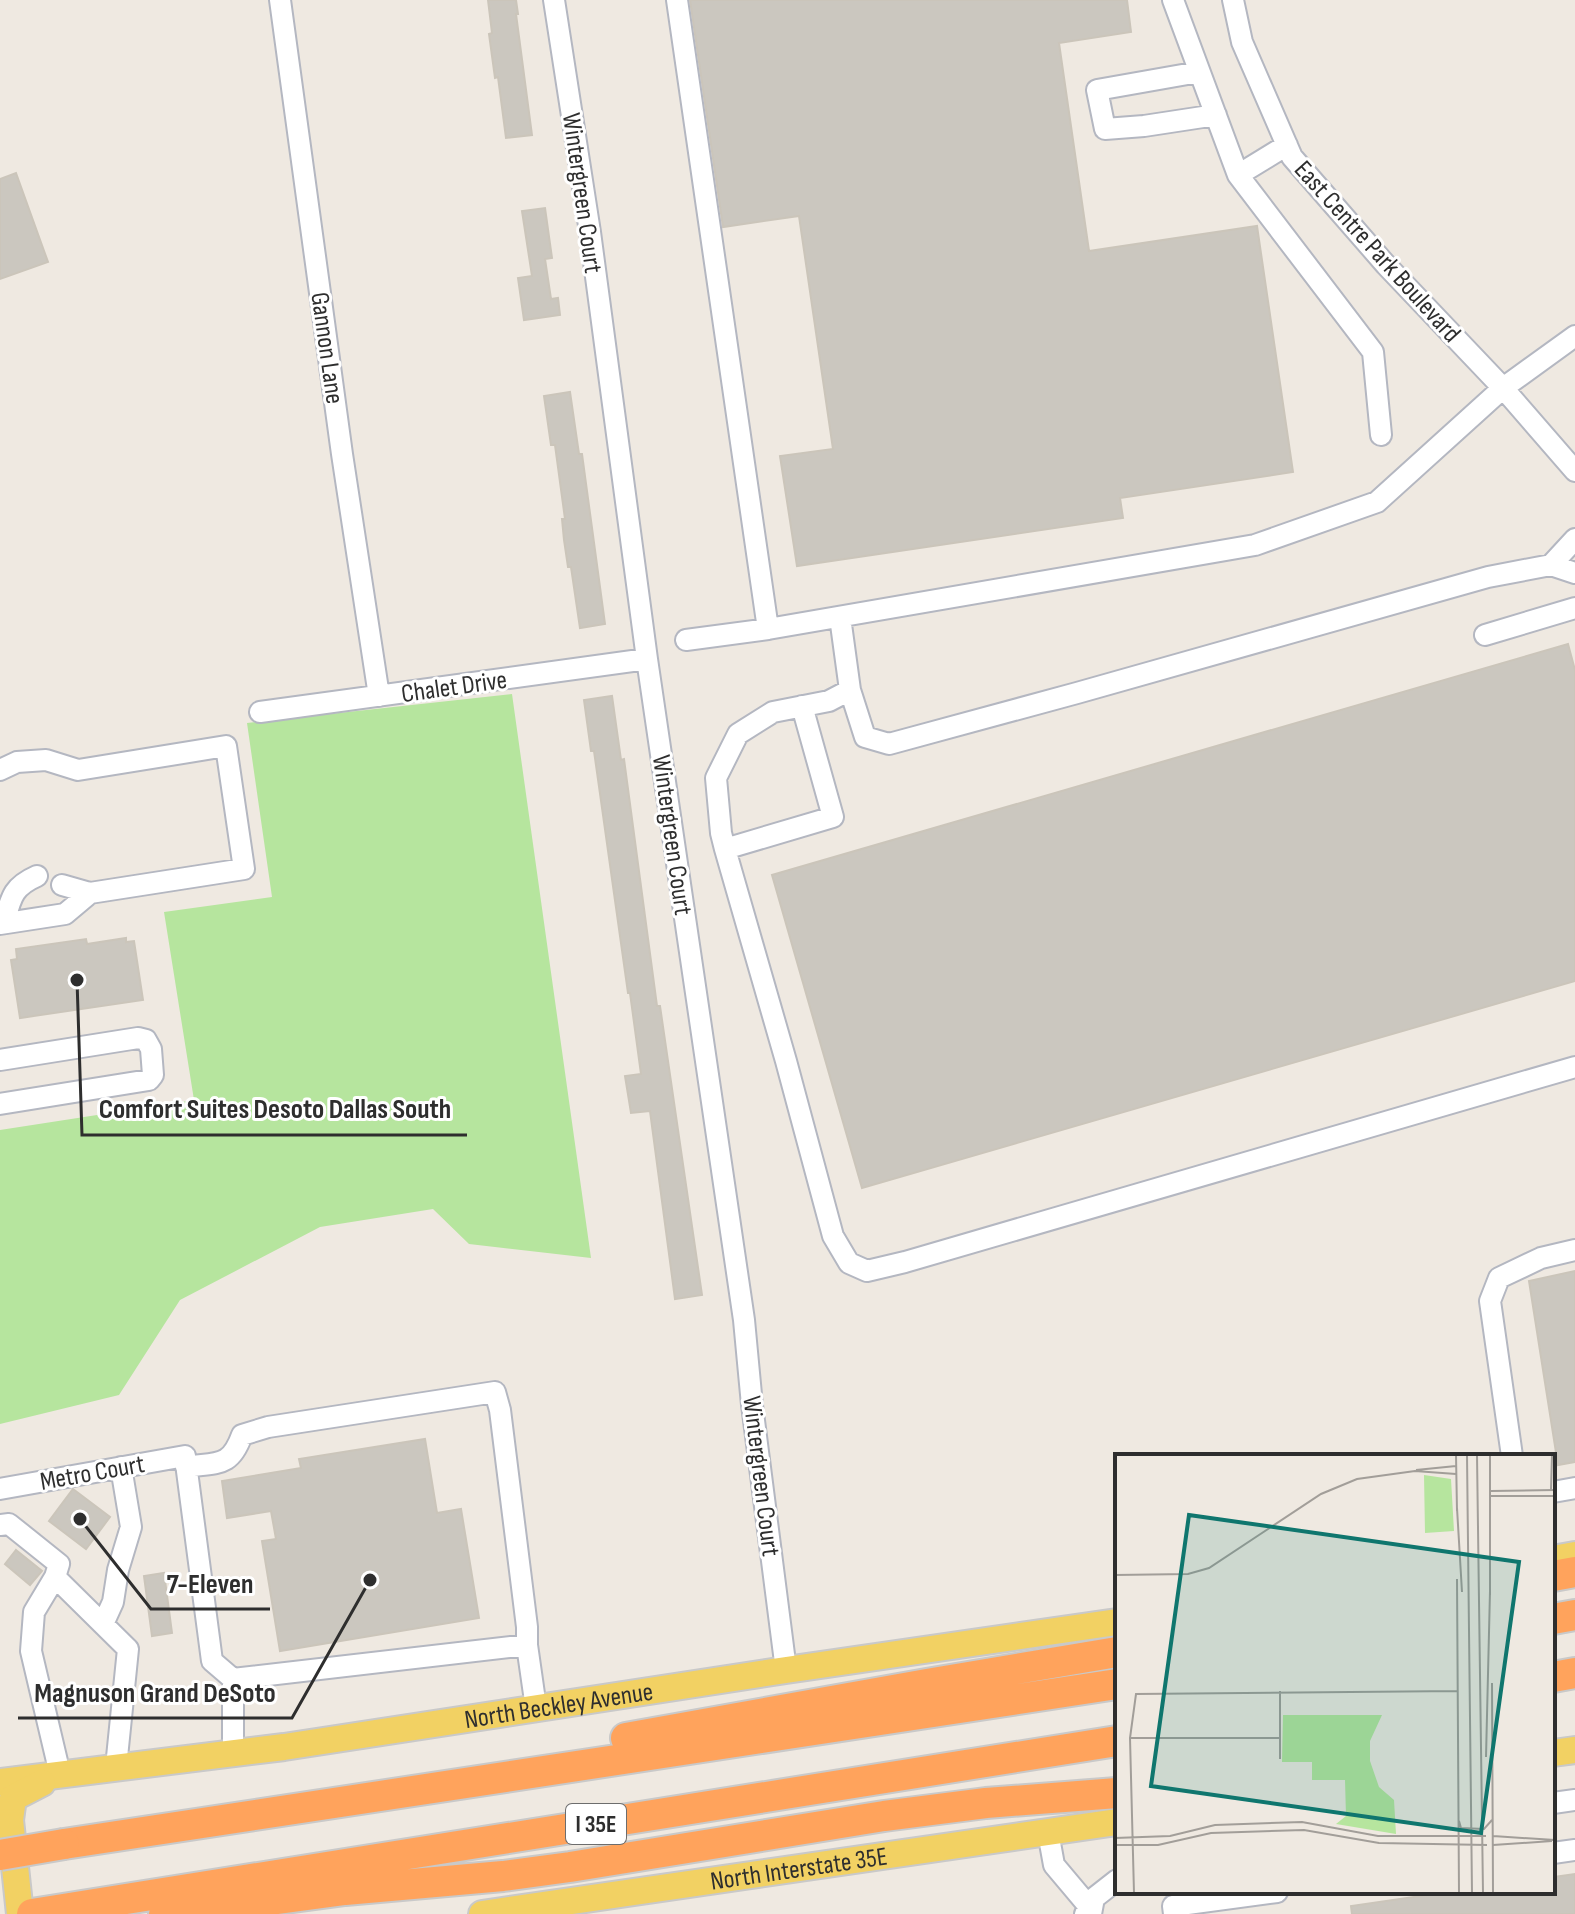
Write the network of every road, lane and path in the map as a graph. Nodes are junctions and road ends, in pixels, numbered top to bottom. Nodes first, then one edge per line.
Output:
1 (280, 0) edge
2 (554, 0) edge
3 (677, 0) edge
4 (1173, 0) edge
5 (1233, 0) edge
6 (1199, 72) junction
7 (1216, 115) junction
8 (1287, 145) junction
9 (1238, 175) junction
10 (1575, 336) edge
11 (1503, 388) junction
12 (1381, 435) dead end
13 (1575, 471) edge
14 (1575, 539) edge
15 (1551, 565) junction
16 (1575, 573) edge
17 (1575, 608) edge
18 (840, 617) junction
19 (768, 629) junction
20 (1485, 635) dead end
21 (686, 640) dead end
22 (647, 659) junction
23 (850, 690) junction
24 (379, 696) junction
25 (802, 706) junction
26 (260, 712) dead end
27 (0, 770) edge
28 (725, 849) junction
29 (37, 876) dead end
30 (62, 885) dead end
31 (90, 893) junction
32 (2, 924) edge
33 (0, 1060) edge
34 (1575, 1067) edge
35 (0, 1104) edge
36 (1575, 1250) edge
37 (1512, 1454) edge
38 (186, 1461) junction
39 (121, 1467) junction
40 (1575, 1488) edge
41 (0, 1489) edge
42 (1555, 1492) edge
43 (0, 1525) edge
44 (1575, 1555) edge
45 (1555, 1559) edge
46 (1575, 1572) edge
47 (1555, 1576) edge
48 (55, 1577) junction
49 (1575, 1615) edge
50 (1555, 1619) edge
51 (1115, 1622) edge
52 (103, 1624) junction
53 (527, 1645) junction
54 (1115, 1652) edge
55 (786, 1670) junction
56 (1575, 1673) edge
57 (1555, 1677) edge
58 (233, 1679) junction
59 (1115, 1684) edge
60 (536, 1708) junction
61 (1115, 1741) edge
62 (1575, 1750) edge
63 (1555, 1753) edge
64 (233, 1754) junction
65 (116, 1767) junction
66 (60, 1774) junction
67 (0, 1782) edge
68 (1115, 1793) edge
69 (1575, 1800) edge
70 (1555, 1803) edge
71 (271, 1812) junction
72 (1115, 1822) edge
73 (1048, 1832) junction
74 (0, 1838) edge
75 (64, 1844) junction
76 (1575, 1850) edge
77 (1555, 1853) edge
78 (0, 1855) edge
79 (1115, 1882) edge
80 (1265, 1894) edge
81 (1218, 1902) edge
82 (600, 1905) edge
83 (74, 1907) junction
84 (550, 1909) edge
85 (1089, 1912) edge
86 (20, 1914) edge
87 (32, 1914) edge
88 (157, 1914) edge
89 (164, 1914) edge
90 (482, 1914) edge
91 (1174, 1914) edge

1 - 24 street, Gannon Lane
2 - 22 street, Wintergreen Court
3 - 19 street
4 - 6 street
5 - 8 street, East Centre Park Boulevard
6 - 7 street
6 - 7 street
7 - 9 street
8 - 9 street
8 - 11 street, East Centre Park Boulevard
9 - 12 street
10 - 11 street
11 - 13 street, East Centre Park Boulevard
11 - 18 street
14 - 15 street
15 - 16 street
15 - 23 street
17 - 20 street
18 - 19 street
18 - 23 street
19 - 21 street
22 - 24 street, Chalet Drive
22 - 55 street, Wintergreen Court
23 - 25 street
24 - 26 street, Chalet Drive
25 - 28 street
25 - 28 street
27 - 31 street
28 - 34 street
29 - 32 street
30 - 31 street
31 - 32 street
33 - 35 street
36 - 37 street
38 - 39 street, Metro Court
38 - 53 street, Metro Court
38 - 58 street
39 - 41 street, Metro Court
39 - 52 street
40 - 42 street
43 - 48 street
44 - 45 main road
46 - 47 highway
48 - 52 street
48 - 66 street
49 - 50 highway
51 - 55 main road, North Beckley Avenue
52 - 65 street
53 - 58 street
53 - 60 street
54 - 71 highway
55 - 60 main road, North Beckley Avenue
56 - 57 highway
58 - 64 street
59 - 71 highway, I 35E
60 - 64 main road, North Beckley Avenue
61 - 83 highway, I 35E
62 - 63 main road
64 - 65 main road, North Beckley Avenue
65 - 66 main road, North Beckley Avenue
66 - 67 main road, North Beckley Avenue
66 - 86 main road
68 - 89 highway
69 - 70 street
71 - 75 highway, I 35E
72 - 73 main road, North Interstate 35E
73 - 82 main road, North Interstate 35E
73 - 85 street
74 - 75 highway, bridge
75 - 78 highway, I 35E, bridge
76 - 77 street
79 - 85 street
80 - 81 street
81 - 91 street
82 - 84 main road, North Interstate 35E
83 - 87 highway, I 35E
83 - 88 highway
84 - 90 main road, North Interstate 35E

